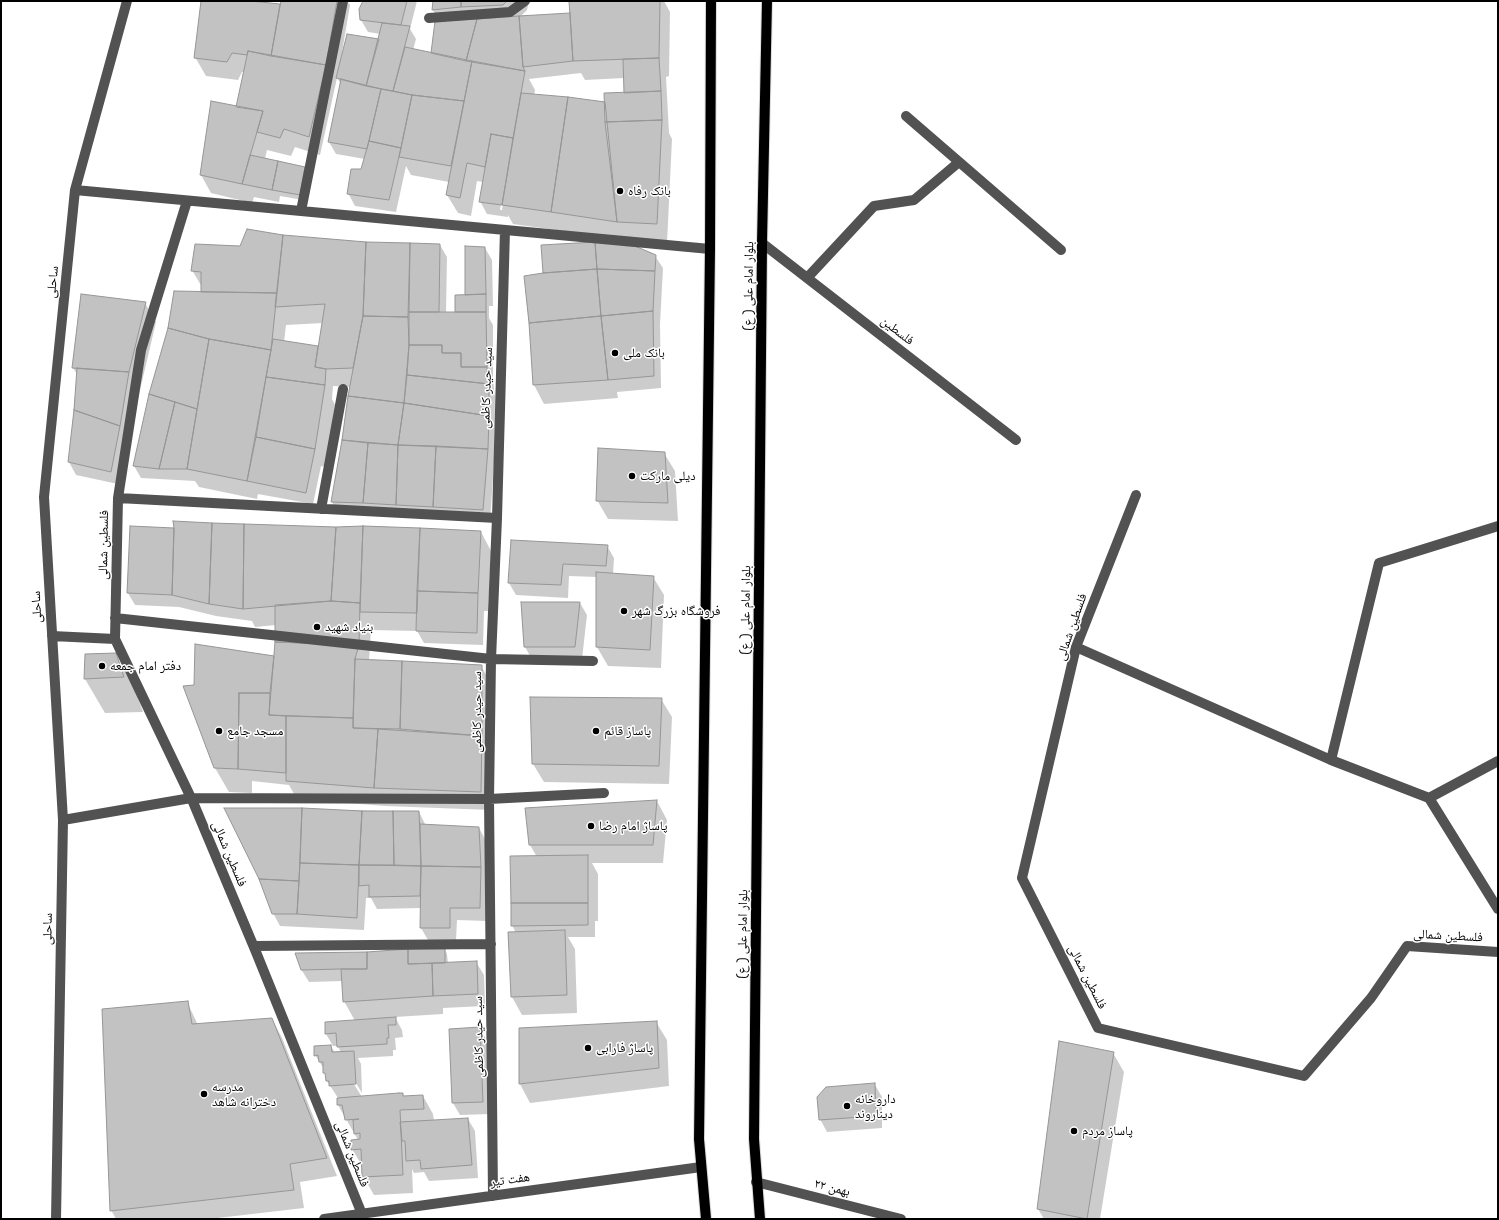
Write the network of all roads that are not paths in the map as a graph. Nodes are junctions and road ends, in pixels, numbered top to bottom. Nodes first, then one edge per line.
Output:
1 (127, 1) edge
2 (343, 1) edge
3 (525, 1) edge
4 (711, 1) edge
5 (767, 1) edge
6 (429, 18) dead end
7 (906, 116) dead end
8 (959, 162) junction
9 (75, 190) junction
10 (186, 201) junction
11 (301, 211) junction
12 (505, 230) junction
13 (762, 244) junction
14 (710, 249) junction
15 (1061, 250) dead end
16 (807, 278) junction
17 (343, 389) dead end
18 (1016, 440) dead end
19 (1136, 494) dead end
20 (118, 498) junction
21 (322, 509) junction
22 (497, 518) junction
23 (1498, 526) edge
24 (115, 618) junction
25 (52, 636) junction
26 (115, 639) junction
27 (1076, 647) junction
28 (490, 659) junction
29 (593, 661) dead end
30 (1331, 760) junction
31 (1498, 761) edge
32 (604, 793) dead end
33 (191, 798) junction
34 (1429, 798) junction
35 (489, 799) junction
36 (63, 820) junction
37 (1498, 909) edge
38 (491, 944) junction
39 (254, 946) junction
40 (1498, 952) edge
41 (701, 1167) junction
42 (756, 1182) junction
43 (493, 1196) junction
44 (363, 1216) edge
45 (56, 1219) edge
46 (324, 1219) edge
47 (706, 1219) edge
48 (760, 1219) edge
49 (901, 1219) edge

1 - 9 street, ساحلی
2 - 11 street
3 - 6 street
4 - 14 main road
5 - 13 main road, بلوار امام علی ( ع)
7 - 8 street
8 - 15 street
8 - 16 street
9 - 10 street
9 - 25 street, ساحلی
10 - 11 street
10 - 20 street, فلسطین شمالی
11 - 12 street
12 - 14 street
12 - 22 street, سید حیدر کاظمی
13 - 16 street, فلسطین
13 - 42 main road, بلوار امام علی ( ع)
14 - 41 main road
16 - 18 street, فلسطین
17 - 21 street
19 - 27 street, فلسطین شمالی
20 - 21 street
20 - 24 street, فلسطین شمالی
21 - 22 street
22 - 28 street, سید حیدر کاظمی
23 - 30 street
24 - 26 street, فلسطین شمالی
24 - 28 street
25 - 26 street
25 - 36 street, ساحلی
26 - 33 street, فلسطین شمالی
27 - 30 street
27 - 40 street, فلسطین شمالی
28 - 29 street
28 - 35 street, سید حیدر کاظمی
30 - 34 street
31 - 34 street
32 - 35 street
33 - 35 street
33 - 36 street
33 - 39 street, فلسطین شمالی
34 - 37 street
35 - 38 street, سید حیدر کاظمی
36 - 45 street, ساحلی
38 - 39 street
38 - 43 street, سید حیدر کاظمی
39 - 44 street, فلسطین شمالی
41 - 43 street, هفت تیر
41 - 47 main road
42 - 48 main road, بلوار امام علی ( ع)
42 - 49 street, ۲۲ بهمن
43 - 44 street, هفت تیر
44 - 46 street, هفت تیر

